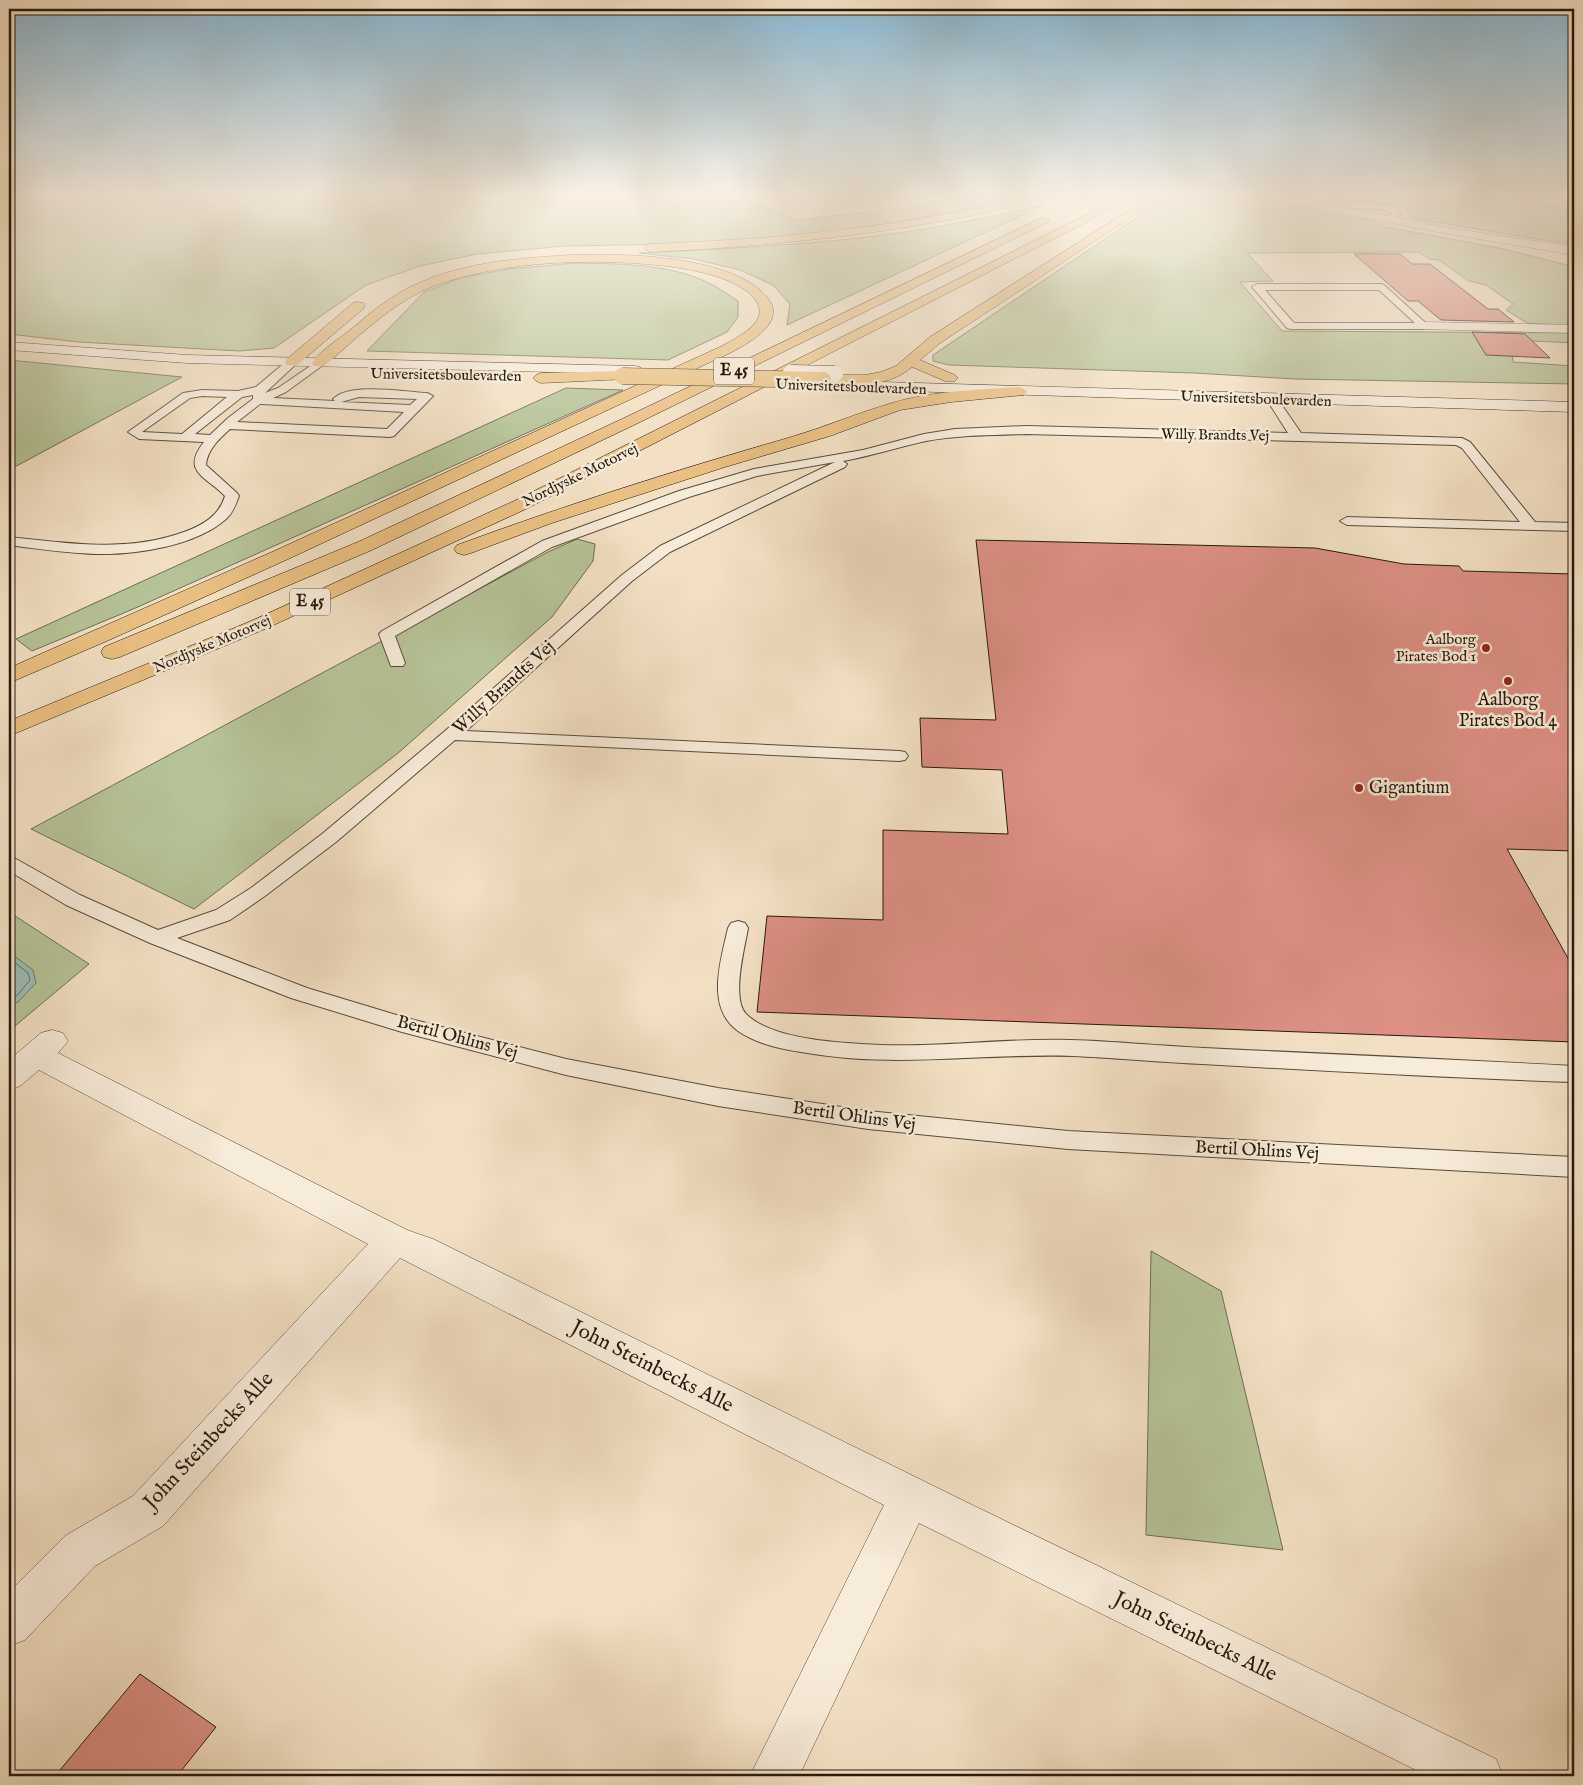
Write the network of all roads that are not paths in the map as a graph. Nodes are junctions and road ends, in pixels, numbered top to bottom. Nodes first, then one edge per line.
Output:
1 (449, 276) edge
2 (726, 276) edge
3 (914, 276) edge
4 (973, 276) edge
5 (1033, 276) edge
6 (372, 296) dead end
7 (1374, 299) dead end
8 (1394, 299) junction
9 (1389, 312) dead end
10 (1409, 312) junction
11 (1424, 326) junction
12 (1574, 329) edge
13 (9, 346) edge
14 (9, 353) edge
15 (910, 361) junction
16 (319, 363) junction
17 (286, 367) junction
18 (305, 372) junction
19 (624, 375) junction
20 (886, 376) junction
21 (950, 378) junction
22 (824, 380) junction
23 (864, 381) junction
24 (1019, 392) junction
25 (238, 394) junction
26 (1574, 394) edge
27 (259, 396) junction
28 (1273, 400) junction
29 (330, 405) junction
30 (1574, 407) edge
31 (413, 409) junction
32 (228, 425) junction
33 (185, 437) junction
34 (1296, 437) junction
35 (213, 439) junction
36 (786, 443) junction
37 (863, 454) junction
38 (1347, 521) dead end
39 (1530, 526) junction
40 (1574, 527) edge
41 (12, 544) edge
42 (396, 663) dead end
43 (9, 676) edge
44 (9, 693) edge
45 (97, 694) junction
46 (9, 729) edge
47 (451, 735) junction
48 (898, 756) dead end
49 (9, 863) edge
50 (738, 928) dead end
51 (156, 938) junction
52 (32, 1058) edge
53 (1574, 1074) edge
54 (1574, 1167) edge
55 (394, 1240) junction
56 (910, 1497) junction
57 (9, 1624) edge
58 (774, 1776) edge
59 (1479, 1776) edge

1 - 16 highway
2 - 43 highway
3 - 44 highway, Nordjyske Motorvej / E 45
4 - 45 highway, Nordjyske Motorvej / E 45
5 - 15 highway
6 - 17 highway
7 - 8 lane
8 - 10 lane
8 - 11 lane
9 - 10 lane
10 - 11 lane
11 - 12 main road
13 - 17 main road, Universitetsboulevarden
14 - 17 main road, Universitetsboulevarden
15 - 20 highway
15 - 21 highway
16 - 17 main road, Universitetsboulevarden
16 - 18 lane
16 - 19 main road, Universitetsboulevarden
17 - 18 main road, Universitetsboulevarden
17 - 27 lane
18 - 19 main road, Universitetsboulevarden
18 - 27 lane
19 - 22 main road, Universitetsboulevarden
19 - 22 main road, Universitetsboulevarden, bridge
20 - 21 main road, Universitetsboulevarden
20 - 23 highway
21 - 26 main road, Universitetsboulevarden
22 - 23 main road, Universitetsboulevarden
22 - 23 main road, Universitetsboulevarden
23 - 24 main road, Universitetsboulevarden
23 - 36 highway
24 - 28 main road, Universitetsboulevarden
24 - 36 highway
25 - 27 lane
25 - 33 lane
25 - 33 lane
27 - 29 lane
27 - 32 lane
28 - 30 main road, Universitetsboulevarden
28 - 34 lane
29 - 31 lane
29 - 31 lane
31 - 32 lane
32 - 35 lane
33 - 35 lane
34 - 37 lane, Willy Brandts Vej
34 - 39 lane, Willy Brandts Vej
35 - 41 lane
36 - 45 highway
37 - 42 lane, Willy Brandts Vej
37 - 47 lane, Willy Brandts Vej
38 - 39 lane
39 - 40 lane
45 - 46 highway, Nordjyske Motorvej / E 45
47 - 48 lane
47 - 51 lane, Willy Brandts Vej
49 - 51 lane, Bertil Ohlins Vej
50 - 53 lane
51 - 54 lane, Bertil Ohlins Vej
52 - 55 main road, John Steinbecks Alle
55 - 56 main road, John Steinbecks Alle
55 - 57 main road, John Steinbecks Alle
56 - 58 main road
56 - 59 main road, John Steinbecks Alle

